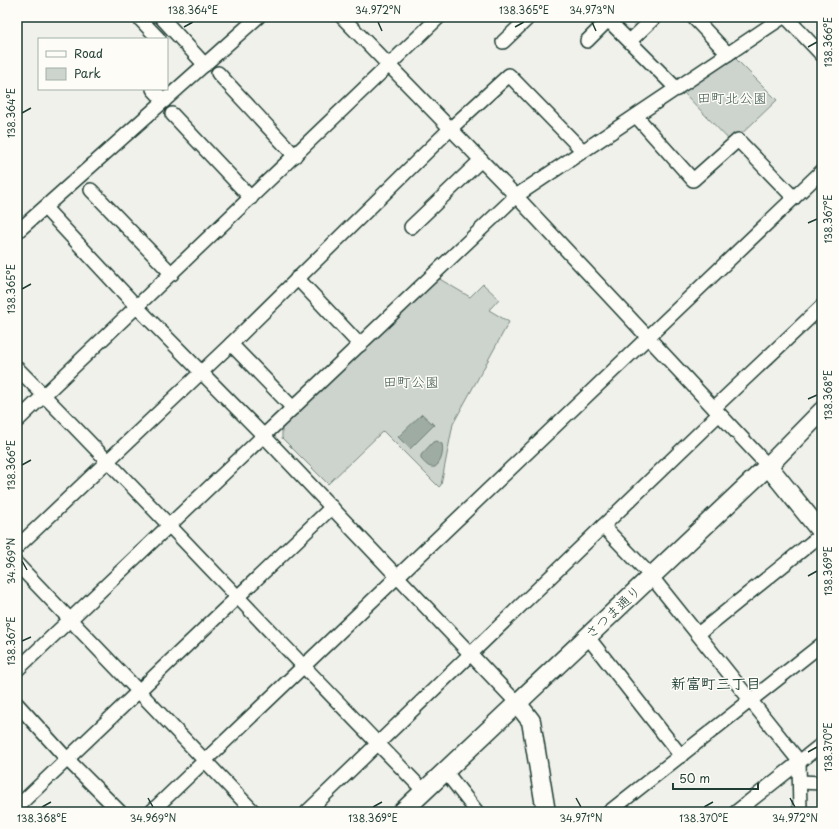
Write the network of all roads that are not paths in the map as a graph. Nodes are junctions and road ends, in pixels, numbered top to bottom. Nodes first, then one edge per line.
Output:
1 (138, 17) edge
2 (160, 17) edge
3 (257, 17) edge
4 (342, 17) edge
5 (440, 17) edge
6 (524, 17) edge
7 (655, 17) edge
8 (693, 17) edge
9 (785, 17) edge
10 (169, 35) edge
11 (158, 38) edge
12 (587, 41) dead end
13 (630, 41) junction
14 (503, 42) dead end
15 (728, 54) junction
16 (822, 55) edge
17 (205, 65) junction
18 (389, 65) junction
19 (218, 73) dead end
20 (677, 88) junction
21 (154, 90) edge
22 (164, 101) junction
23 (172, 114) dead end
24 (636, 116) junction
25 (450, 129) junction
26 (583, 151) junction
27 (295, 156) junction
28 (480, 160) junction
29 (822, 171) edge
30 (91, 190) dead end
31 (516, 196) junction
32 (251, 198) junction
33 (794, 198) junction
34 (44, 208) junction
35 (411, 227) dead end
36 (17, 232) edge
37 (172, 274) junction
38 (297, 278) junction
39 (822, 306) edge
40 (137, 307) junction
41 (648, 338) junction
42 (231, 344) junction
43 (360, 345) junction
44 (17, 368) edge
45 (201, 372) junction
46 (44, 395) junction
47 (293, 408) junction
48 (717, 411) junction
49 (821, 414) edge
50 (17, 421) edge
51 (264, 436) junction
52 (108, 462) junction
53 (768, 466) junction
54 (332, 507) junction
55 (169, 525) junction
56 (603, 526) junction
57 (822, 534) edge
58 (17, 547) edge
59 (17, 564) edge
60 (398, 576) junction
61 (651, 576) junction
62 (237, 598) junction
63 (71, 620) junction
64 (698, 634) junction
65 (587, 636) junction
66 (822, 644) edge
67 (471, 653) junction
68 (302, 667) junction
69 (17, 670) edge
70 (139, 691) junction
71 (751, 700) junction
72 (517, 703) junction
73 (17, 704) edge
74 (378, 744) junction
75 (822, 744) edge
76 (681, 756) junction
77 (67, 759) junction
78 (205, 760) junction
79 (799, 761) junction
80 (446, 771) junction
81 (800, 782) junction
82 (822, 783) edge
83 (424, 791) junction
84 (17, 807) edge
85 (120, 812) edge
86 (151, 812) edge
87 (254, 812) edge
88 (307, 812) edge
89 (402, 812) edge
90 (477, 812) edge
91 (546, 812) edge
92 (609, 812) edge
93 (736, 812) edge
94 (800, 812) edge

1 - 11 street
2 - 10 street
3 - 17 street
4 - 18 street
5 - 18 street
6 - 14 street
7 - 13 street
8 - 15 street
9 - 15 street
9 - 16 street
10 - 17 street
12 - 13 street
13 - 20 street
15 - 20 street
17 - 22 street
18 - 25 street
18 - 27 street
19 - 27 street
20 - 24 street
21 - 22 street
22 - 34 street
23 - 32 street
24 - 26 street
24 - 33 street
25 - 26 street
25 - 28 street
25 - 38 street
26 - 31 street
27 - 32 street
28 - 31 street
28 - 35 street
29 - 33 street
30 - 37 street
31 - 41 street
31 - 43 street
32 - 37 street
33 - 41 street
34 - 36 street
34 - 40 street
37 - 40 street
38 - 42 street
38 - 43 street
39 - 48 street
40 - 45 street
40 - 46 street
41 - 48 street
41 - 60 street
42 - 45 street
42 - 47 street
43 - 47 street
44 - 46 street
45 - 51 street
45 - 52 street
46 - 50 street
46 - 52 street
47 - 51 street
48 - 53 street
48 - 56 street
49 - 53 main road, さつま通り
51 - 54 street
51 - 55 street
52 - 55 street
52 - 58 street
53 - 57 main road
53 - 61 main road, さつま通り
54 - 60 street
54 - 62 street
55 - 62 street
55 - 63 street
56 - 61 street
56 - 67 street
57 - 64 street
59 - 63 street
60 - 67 street
60 - 68 street
61 - 64 street
61 - 65 main road, さつま通り
62 - 68 street
62 - 70 street
63 - 69 street
63 - 70 street
64 - 71 street
65 - 72 main road, さつま通り
65 - 76 street
66 - 71 street
67 - 72 street
67 - 74 street
68 - 74 street
68 - 78 street
70 - 77 street
70 - 78 street
71 - 76 street
71 - 79 street
72 - 80 main road, さつま通り
72 - 91 main road
73 - 77 street
74 - 83 street
74 - 88 street
75 - 79 street
76 - 92 street
77 - 84 street
77 - 85 street
78 - 86 street
78 - 87 street
79 - 81 street
79 - 93 street
80 - 83 main road, さつま通り
80 - 90 street
81 - 82 street
81 - 94 street
83 - 89 main road, さつま通り

